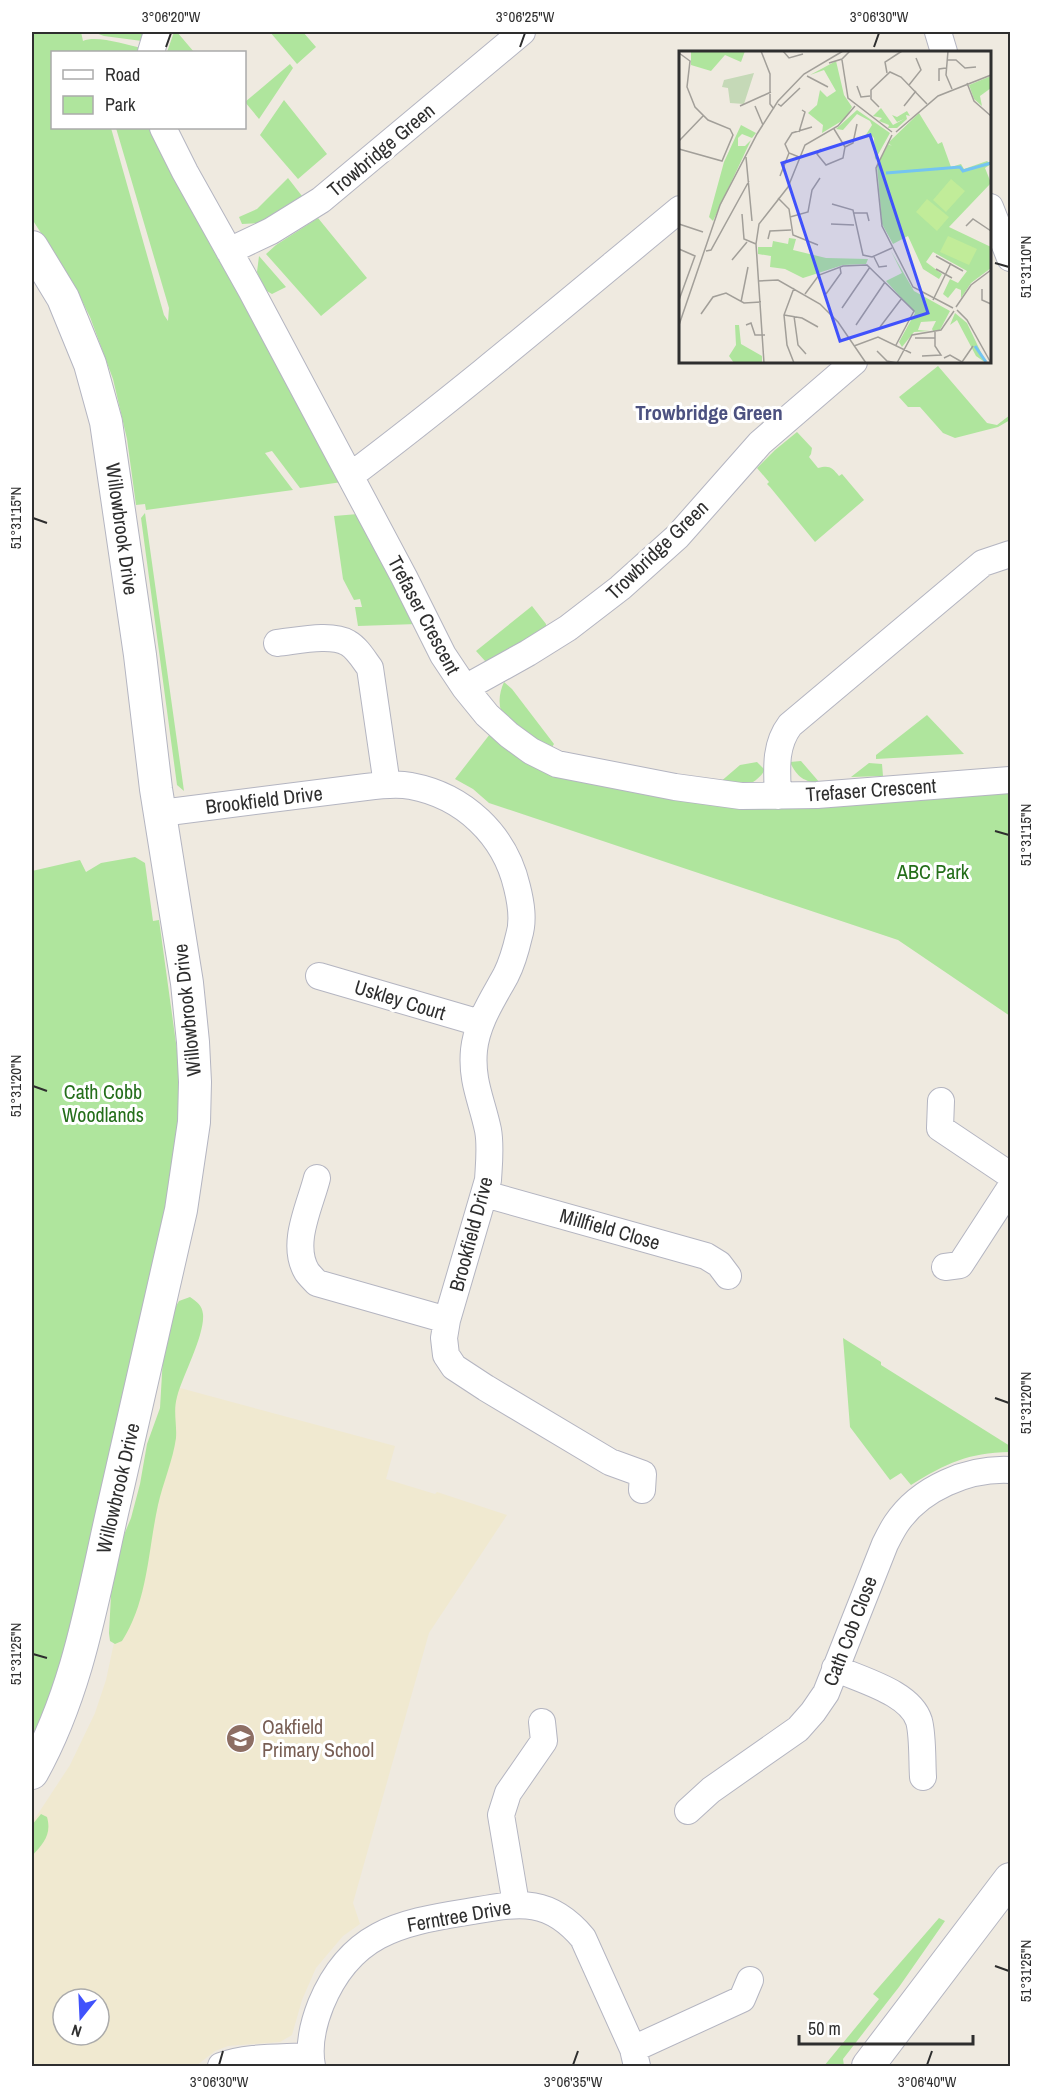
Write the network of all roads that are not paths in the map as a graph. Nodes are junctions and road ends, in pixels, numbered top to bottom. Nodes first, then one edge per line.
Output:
1 (157, 32) edge
2 (522, 32) edge
3 (938, 32) edge
4 (151, 51) edge
5 (944, 51) edge
6 (164, 129) edge
7 (991, 209) edge
8 (679, 211) edge
9 (32, 247) edge
10 (229, 251) junction
11 (1011, 258) edge
12 (853, 363) edge
13 (350, 476) junction
14 (1011, 554) edge
15 (277, 643) dead end
16 (465, 688) junction
17 (1011, 780) edge
18 (387, 785) junction
19 (778, 796) junction
20 (161, 813) junction
21 (319, 976) dead end
22 (480, 1023) junction
23 (941, 1101) dead end
24 (1011, 1175) edge
25 (317, 1178) dead end
26 (1011, 1188) edge
27 (485, 1194) junction
28 (945, 1267) dead end
29 (728, 1276) dead end
30 (447, 1320) junction
31 (1011, 1470) edge
32 (642, 1490) dead end
33 (835, 1668) junction
34 (542, 1722) dead end
35 (32, 1773) edge
36 (923, 1777) dead end
37 (688, 1811) dead end
38 (1011, 1880) edge
39 (516, 1904) junction
40 (750, 1980) dead end
41 (635, 2058) edge
42 (311, 2061) edge
43 (221, 2067) edge
44 (868, 2067) edge

1 - 4 street
2 - 10 street, Trowbridge Green
3 - 5 street
6 - 10 street, Trefaser Crescent
7 - 11 street
8 - 13 street
9 - 20 street, Willowbrook Drive
10 - 13 street, Trefaser Crescent
12 - 16 street, Trowbridge Green
13 - 16 street, Trefaser Crescent
14 - 19 street
15 - 18 street
16 - 19 street, Trefaser Crescent
17 - 19 street, Trefaser Crescent
18 - 20 street, Brookfield Drive
18 - 22 street, Brookfield Drive
20 - 35 street, Willowbrook Drive
21 - 22 street, Uskley Court
22 - 27 street, Brookfield Drive
23 - 24 street
25 - 30 street
26 - 28 street
27 - 29 street, Millfield Close
27 - 30 street, Brookfield Drive
30 - 32 street, Brookfield Drive
31 - 33 street, Cath Cob Close
33 - 36 street
33 - 37 street, Cath Cob Close
34 - 39 street
38 - 44 street
39 - 41 street, Ferntree Drive
39 - 42 street, Ferntree Drive
40 - 41 street
42 - 43 street

